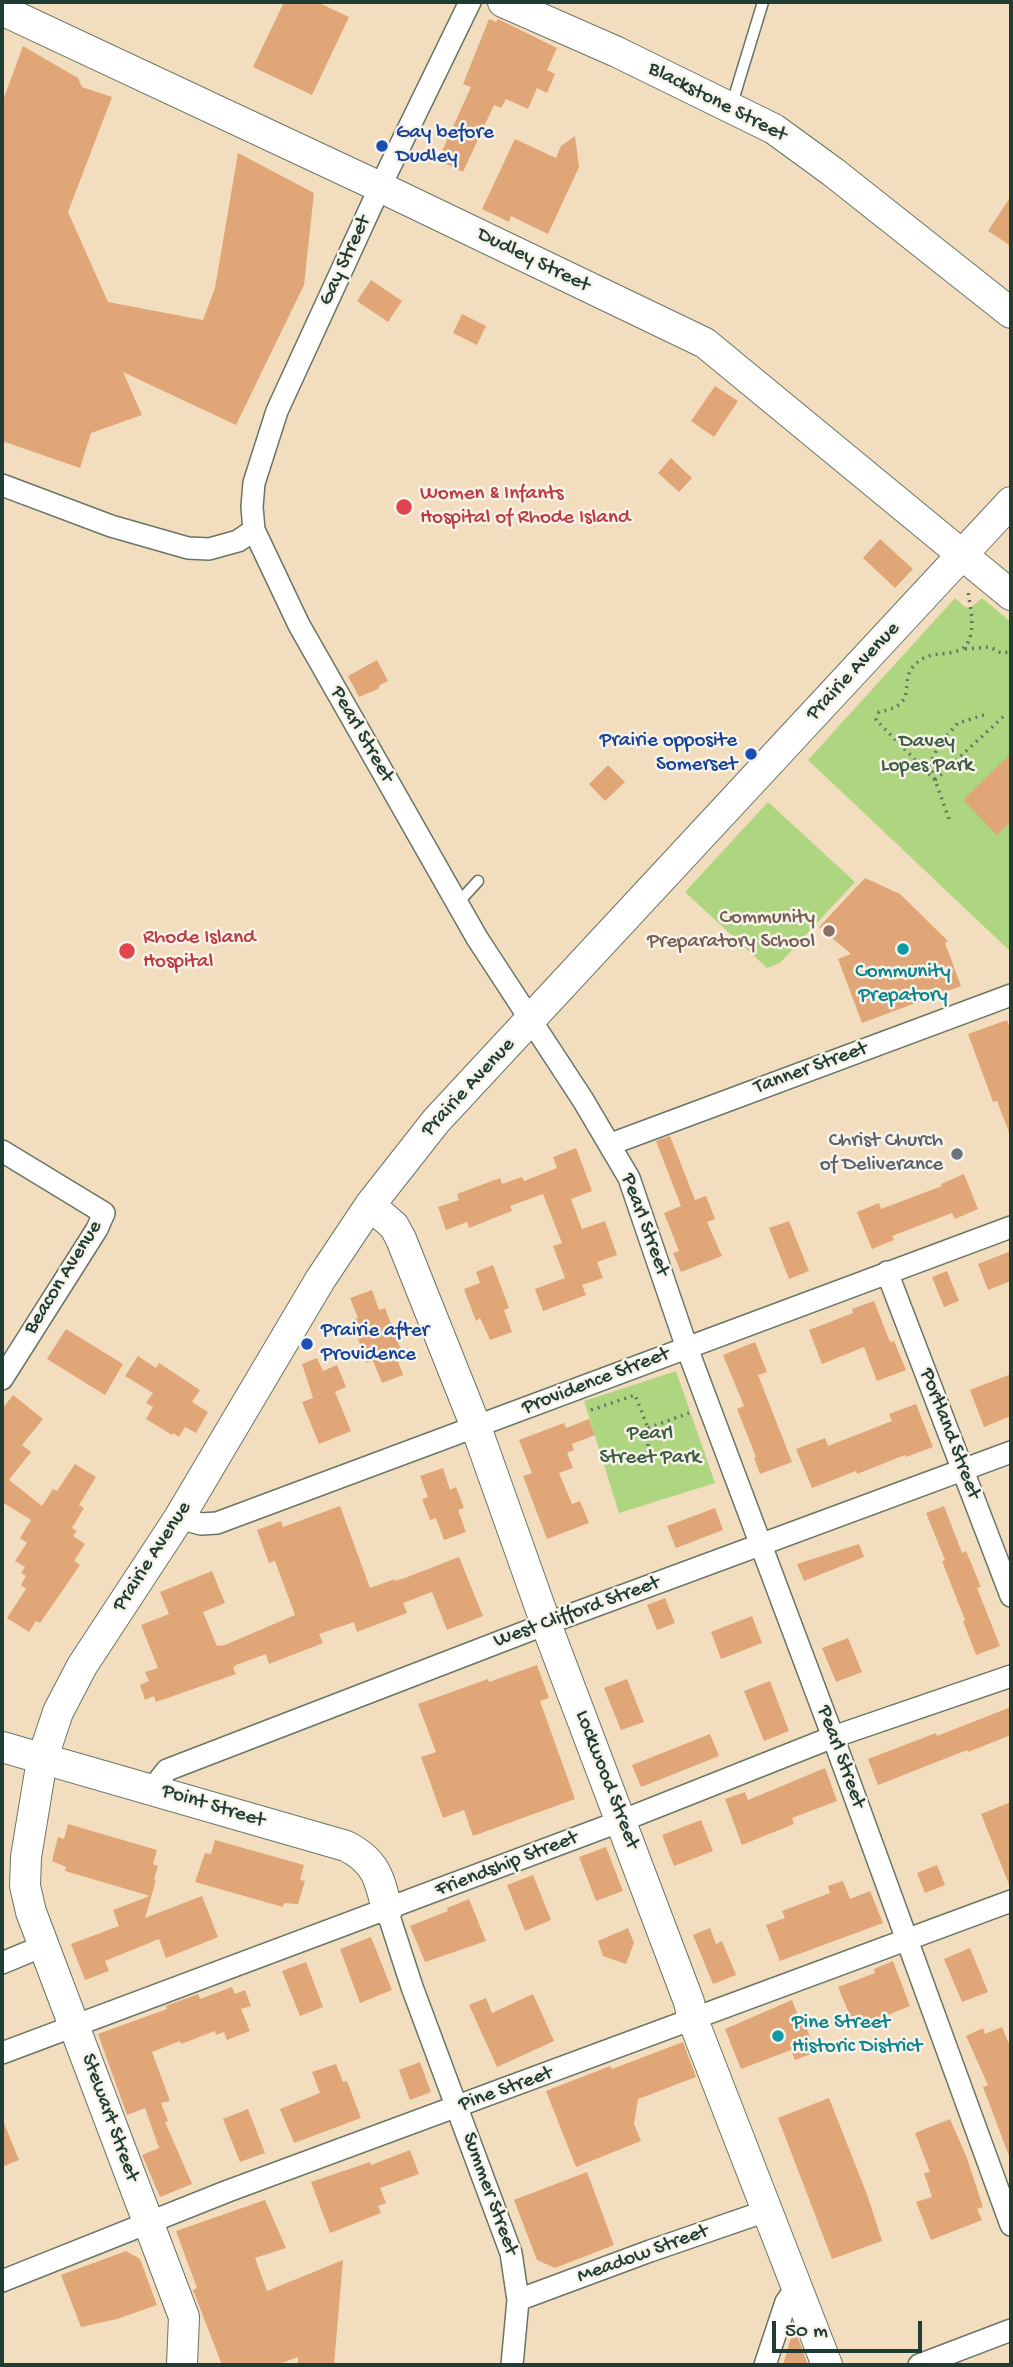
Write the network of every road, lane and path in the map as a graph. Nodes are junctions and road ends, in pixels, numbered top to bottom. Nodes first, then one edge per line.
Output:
1 (470, 2) edge
2 (503, 2) edge
3 (763, 2) edge
4 (2, 10) edge
5 (731, 107) junction
6 (380, 187) junction
7 (1011, 313) edge
8 (2, 485) edge
9 (1011, 502) edge
10 (254, 530) junction
11 (963, 554) junction
12 (1011, 595) edge
13 (960, 651) junction
14 (1011, 652) edge
15 (984, 715) dead end
16 (1005, 715) dead end
17 (935, 780) junction
18 (949, 819) dead end
19 (478, 881) dead end
20 (457, 904) junction
21 (1011, 995) edge
22 (532, 1020) junction
23 (611, 1144) junction
24 (2, 1151) edge
25 (370, 1205) junction
26 (1011, 1227) edge
27 (887, 1272) junction
28 (687, 1348) junction
29 (3, 1374) edge
30 (708, 1407) junction
31 (591, 1410) dead end
32 (476, 1427) junction
33 (648, 1428) junction
34 (1011, 1452) edge
35 (648, 1457) dead end
36 (964, 1471) junction
37 (179, 1518) junction
38 (760, 1546) junction
39 (1011, 1596) edge
40 (546, 1624) junction
41 (1011, 1676) edge
42 (834, 1737) junction
43 (2, 1747) edge
44 (42, 1760) junction
45 (152, 1788) junction
46 (621, 1821) junction
47 (25, 1872) joint
48 (1011, 1901) edge
49 (387, 1910) junction
50 (908, 1940) junction
51 (43, 1946) junction
52 (2, 1963) edge
53 (693, 2020) junction
54 (76, 2026) junction
55 (2, 2053) edge
56 (457, 2108) junction
57 (769, 2210) junction
58 (148, 2224) junction
59 (1011, 2225) edge
60 (2, 2281) edge
61 (796, 2288) junction
62 (518, 2300) junction
63 (1011, 2330) edge
64 (183, 2365) edge
65 (512, 2365) edge
66 (765, 2365) edge
67 (827, 2365) edge
68 (919, 2365) edge

1 - 6 street, Gay Street
2 - 5 street, Blackstone Street
3 - 5 lane
4 - 6 street, Dudley Street
5 - 7 street, Blackstone Street
6 - 10 street, Gay Street
6 - 11 street, Dudley Street
8 - 10 street
9 - 11 street, Prairie Avenue
10 - 20 street, Pearl Street
11 - 12 street, Dudley Street
11 - 13 path
11 - 22 street, Prairie Avenue
13 - 14 path
13 - 17 path
15 - 17 path
16 - 17 path
17 - 18 path
19 - 20 lane
20 - 22 street, Pearl Street
21 - 23 street, Tanner Street
22 - 23 street, Pearl Street
22 - 25 street, Prairie Avenue
23 - 28 street, Pearl Street
24 - 29 street, Beacon Avenue
25 - 32 street, Lockwood Street
25 - 37 street, Prairie Avenue
26 - 27 street, Providence Street
27 - 28 street, Providence Street
27 - 36 street, Portland Street
28 - 30 street, Pearl Street
28 - 32 street, Providence Street
30 - 33 path
30 - 38 street, Pearl Street
31 - 33 path
32 - 37 street, Providence Street
32 - 40 street, Lockwood Street
33 - 35 path
34 - 36 street, West Clifford Street
36 - 38 street, West Clifford Street
36 - 39 street, Portland Street
37 - 44 street, Prairie Avenue
38 - 40 street, West Clifford Street
38 - 42 street, Pearl Street
40 - 45 street, West Clifford Street
40 - 46 street, Lockwood Street
41 - 42 street, Friendship Street
42 - 46 street, Friendship Street
42 - 50 street, Pearl Street
43 - 44 street, Point Street
44 - 45 street, Point Street
44 - 47 street, Prairie Avenue
45 - 49 street, Point Street
46 - 49 street, Friendship Street
46 - 53 street, Lockwood Street
47 - 51 street, Stewart Street
48 - 50 street, Pine Street
49 - 54 street, Friendship Street
49 - 56 street, Summer Street
50 - 53 street, Pine Street
50 - 59 street, Pearl Street
51 - 52 street
51 - 54 street, Stewart Street
53 - 56 street, Pine Street
53 - 57 street, Lockwood Street
54 - 55 street, Friendship Street
54 - 58 street, Stewart Street
56 - 58 street, Pine Street
56 - 62 street, Summer Street
57 - 61 street, Lockwood Street
57 - 62 street, Meadow Street
58 - 60 street, Pine Street
58 - 64 street, Stewart Street
61 - 66 street
61 - 67 street, Lockwood Street
62 - 65 street, Summer Street
63 - 68 street

